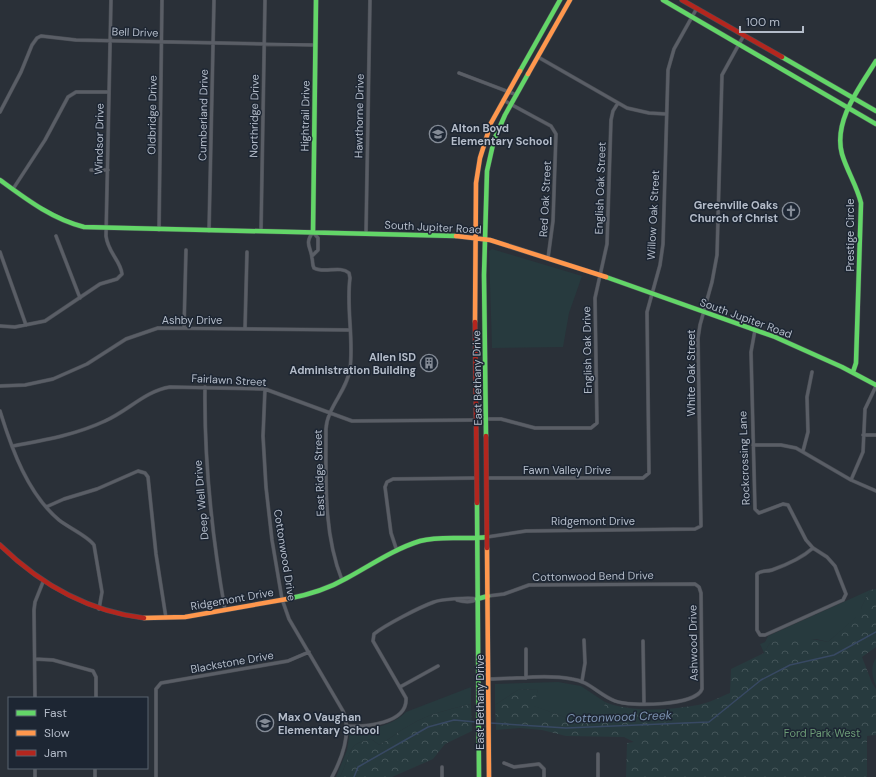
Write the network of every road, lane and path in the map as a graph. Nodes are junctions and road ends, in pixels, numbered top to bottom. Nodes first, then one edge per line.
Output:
1 (110, 0) edge
2 (162, 0) edge
3 (214, 0) edge
4 (265, 0) edge
5 (316, 0) edge
6 (370, 0) edge
7 (560, 0) edge
8 (570, 0) edge
9 (663, 0) edge
10 (682, 0) edge
11 (557, 5) junction
12 (697, 8) junction
13 (565, 9) junction
14 (691, 17) junction
15 (744, 34) junction
16 (110, 40) junction
17 (162, 42) junction
18 (213, 43) junction
19 (264, 45) junction
20 (315, 45) junction
21 (738, 45) junction
22 (530, 52) junction
23 (538, 57) junction
24 (876, 61) edge
25 (459, 73) dead end
26 (508, 91) junction
27 (109, 92) junction
28 (517, 95) junction
29 (855, 99) junction
30 (503, 100) junction
31 (618, 103) junction
32 (511, 104) junction
33 (849, 108) junction
34 (876, 111) edge
35 (0, 112) edge
36 (666, 114) junction
37 (876, 124) edge
38 (485, 137) junction
39 (494, 140) junction
40 (90, 170) dead end
41 (108, 170) junction
42 (0, 180) edge
43 (13, 189) junction
44 (106, 228) junction
45 (159, 230) junction
46 (209, 231) junction
47 (261, 232) junction
48 (313, 232) junction
49 (366, 233) junction
50 (56, 236) dead end
51 (474, 238) junction
52 (484, 239) junction
53 (186, 250) dead end
54 (0, 252) edge
55 (247, 252) dead end
56 (312, 256) junction
57 (548, 258) junction
58 (349, 273) joint
59 (599, 275) junction
60 (652, 294) junction
61 (80, 298) junction
62 (704, 311) junction
63 (26, 325) junction
64 (0, 326) edge
65 (184, 328) junction
66 (245, 329) junction
67 (350, 330) junction
68 (755, 330) junction
69 (475, 332) junction
70 (485, 332) junction
71 (812, 372) dead end
72 (853, 372) junction
73 (0, 386) edge
74 (876, 386) edge
75 (205, 387) junction
76 (265, 389) junction
77 (0, 411) edge
78 (330, 414) junction
79 (486, 419) junction
80 (475, 420) junction
81 (876, 434) edge
82 (863, 435) junction
83 (753, 445) junction
84 (13, 446) junction
85 (803, 451) junction
86 (647, 477) joint
87 (476, 478) junction
88 (487, 478) junction
89 (851, 480) junction
90 (876, 491) edge
91 (46, 507) junction
92 (700, 527) joint
93 (487, 537) junction
94 (476, 539) junction
95 (0, 544) edge
96 (813, 548) junction
97 (397, 551) junction
98 (342, 580) junction
99 (42, 582) junction
100 (699, 587) joint
101 (488, 596) junction
102 (282, 599) junction
103 (477, 599) junction
104 (99, 609) junction
105 (225, 610) junction
106 (166, 618) junction
107 (584, 640) dead end
108 (644, 640) dead end
109 (526, 649) dead end
110 (309, 652) junction
111 (35, 659) junction
112 (438, 666) dead end
113 (526, 678) junction
114 (489, 679) junction
115 (582, 681) junction
116 (400, 687) junction
117 (35, 697) edge
118 (96, 697) edge
119 (644, 704) junction
120 (346, 726) junction
121 (598, 754) dead end
122 (504, 763) dead end
123 (442, 767) dead end
124 (156, 777) edge
125 (332, 777) edge
126 (442, 777) edge
127 (479, 777) edge
128 (490, 777) edge
129 (544, 777) edge
130 (598, 777) edge

1 - 16 street, Windsor Drive
2 - 17 street, Oldbridge Drive
3 - 18 street, Cumberland Drive
4 - 19 street, Northridge Drive
5 - 20 main road, Hightrail Drive
6 - 49 street, Hawthorne Drive
7 - 11 main road, East Bethany Drive
8 - 13 main road, East Bethany Drive
9 - 14 main road
10 - 12 main road
11 - 13 main road
11 - 22 main road, East Bethany Drive
12 - 14 street, Willow Oak Street
12 - 15 main road
13 - 23 main road, East Bethany Drive
14 - 21 main road
14 - 36 street, Willow Oak Street
15 - 21 street, White Oak Street
15 - 29 main road
16 - 17 street, Bell Drive
16 - 27 street, Windsor Drive
16 - 35 street, Bell Drive
17 - 18 street, Bell Drive
17 - 45 street, Oldbridge Drive
18 - 19 street, Bell Drive
18 - 46 street, Cumberland Drive
19 - 20 street, Bell Drive
19 - 47 street, Northridge Drive
20 - 48 main road, Hightrail Drive
21 - 33 main road
21 - 62 street, White Oak Street
22 - 23 main road
22 - 26 main road, East Bethany Drive
23 - 28 main road, East Bethany Drive
23 - 31 street
24 - 29 main road, Prestige Circle
25 - 26 street
26 - 28 street
26 - 30 main road, East Bethany Drive
27 - 41 street, Windsor Drive
27 - 43 street
28 - 32 main road, East Bethany Drive
29 - 33 main road, Prestige Circle
29 - 34 main road
30 - 32 street, Red Oak Street
30 - 38 main road, East Bethany Drive
31 - 36 street
31 - 59 street, English Oak Street
32 - 39 main road, East Bethany Drive
32 - 57 street, Red Oak Street
33 - 37 main road
33 - 72 main road, Prestige Circle
36 - 60 street, Willow Oak Street
38 - 39 main road
38 - 51 main road, East Bethany Drive
39 - 52 main road, East Bethany Drive
40 - 41 street
41 - 44 street, Windsor Drive
42 - 43 main road, South Jupiter Road
43 - 44 main road, South Jupiter Road
44 - 45 main road, South Jupiter Road
44 - 61 street, Windsor Drive
45 - 46 main road, South Jupiter Road
46 - 47 main road, South Jupiter Road
47 - 48 main road, South Jupiter Road
48 - 49 main road, South Jupiter Road
48 - 56 street, Hightrail Drive
48 - 56 street, Hightrail Drive
49 - 51 main road, South Jupiter Road
50 - 61 street
51 - 52 main road, South Jupiter Road
51 - 69 main road, East Bethany Drive
52 - 57 main road, South Jupiter Road
52 - 70 main road, East Bethany Drive
53 - 65 street
54 - 63 street
55 - 66 street
56 - 58 street, Hightrail Drive
57 - 59 main road, South Jupiter Road
58 - 67 street, East Ridge Street
59 - 60 main road, South Jupiter Road
59 - 79 street, English Oak Drive
60 - 62 main road, South Jupiter Road
60 - 86 street, Willow Oak Street
61 - 63 street
62 - 68 main road, South Jupiter Road
62 - 92 street, White Oak Street
63 - 64 street
65 - 66 street, Ashby Drive
65 - 73 street, Ashby Drive
66 - 67 street, Ashby Drive
67 - 78 street, East Ridge Street
68 - 72 main road, South Jupiter Road
68 - 83 street, Rockcrossing Lane
69 - 70 main road
69 - 80 main road, East Bethany Drive
70 - 79 main road, East Bethany Drive
71 - 85 street
72 - 74 main road, South Jupiter Road
74 - 82 street
75 - 76 street, Fairlawn Street
75 - 84 street, Fairlawn Street
75 - 105 street, Deep Well Drive
76 - 78 street, Fairlawn Street
76 - 102 street, Cottonwood Drive
77 - 84 street
78 - 80 street, Fairlawn Street
78 - 98 street, East Ridge Street
79 - 80 main road
79 - 88 main road, East Bethany Drive
80 - 87 main road, East Bethany Drive
81 - 82 street
82 - 89 street
83 - 85 street
83 - 96 street, Rockcrossing Lane
84 - 91 street
85 - 89 street
86 - 88 street, Fawn Valley Drive
87 - 88 main road
87 - 94 main road, East Bethany Drive
87 - 97 street
88 - 93 main road, East Bethany Drive
89 - 90 street
91 - 104 street
91 - 106 street
92 - 93 street, Ridgemont Drive
93 - 94 main road, Ridgemont Drive
93 - 101 main road, East Bethany Drive
94 - 97 main road, Ridgemont Drive
94 - 103 main road, East Bethany Drive
95 - 99 main road, Ridgemont Drive
96 - 96 street, Rockcrossing Lane
97 - 98 main road, Ridgemont Drive
98 - 102 main road, Ridgemont Drive
99 - 104 main road, Ridgemont Drive
99 - 111 street
100 - 101 street, Cottonwood Bend Drive
100 - 119 street, Ashwood Drive
101 - 103 main road
101 - 114 main road, East Bethany Drive
102 - 105 main road, Ridgemont Drive
102 - 110 street, Cottonwood Drive
103 - 116 street
103 - 127 main road, East Bethany Drive
104 - 106 main road, Ridgemont Drive
105 - 106 main road, Ridgemont Drive
107 - 115 street
108 - 119 street
109 - 113 street
110 - 120 street, Cottonwood Drive
110 - 124 street, Blackstone Drive
111 - 117 street
111 - 118 street
112 - 116 street
113 - 114 street, Ashwood Drive
113 - 115 street, Ashwood Drive
114 - 128 main road, East Bethany Drive
115 - 119 street, Ashwood Drive
116 - 120 street
120 - 125 street, Cottonwood Drive
121 - 130 street
122 - 129 street
123 - 126 street

